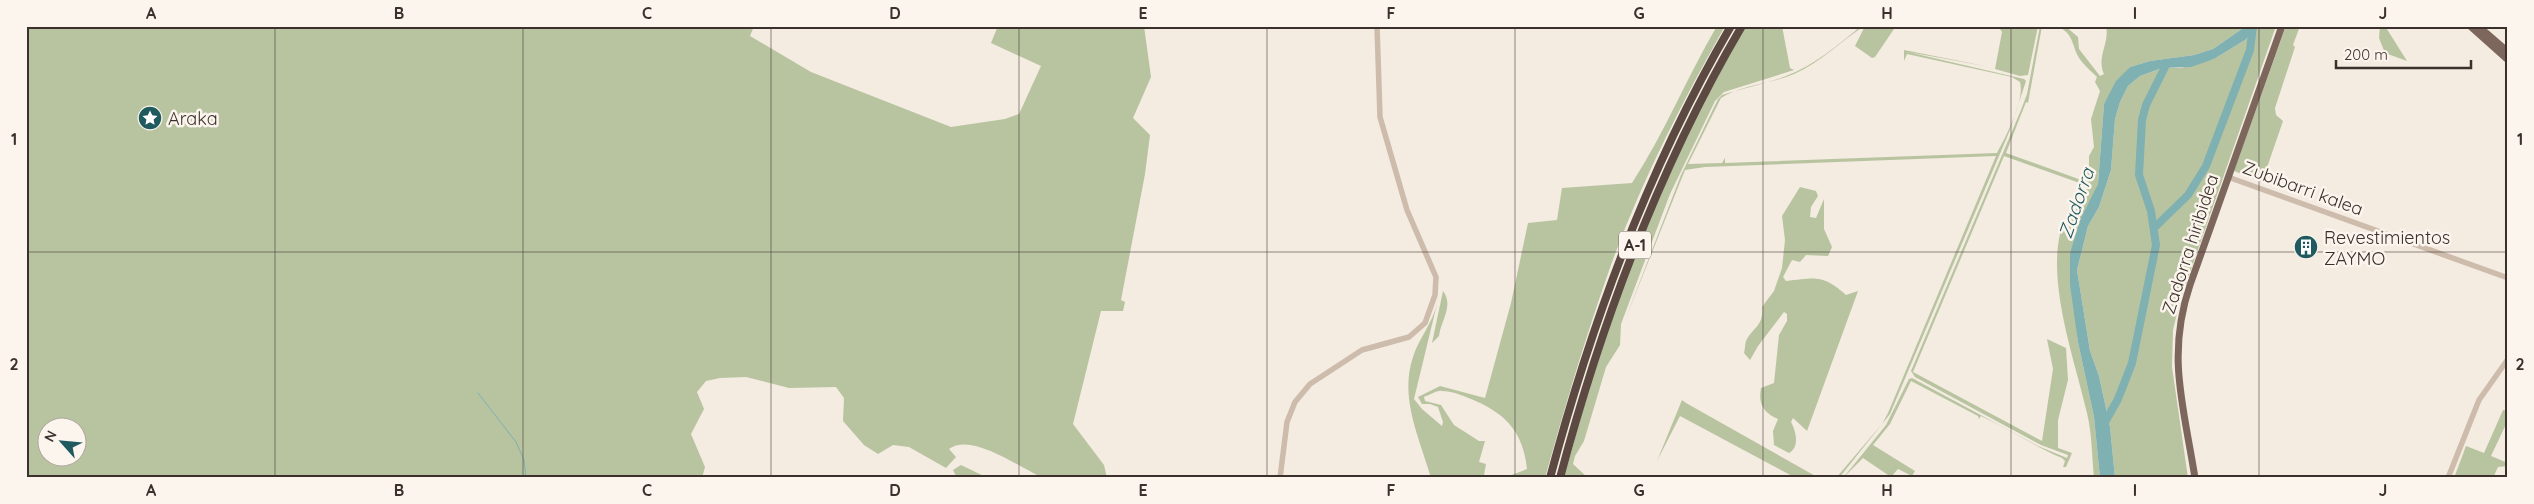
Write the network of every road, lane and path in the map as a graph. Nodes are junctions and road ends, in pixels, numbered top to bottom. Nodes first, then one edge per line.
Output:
1 (1377, 26) edge
2 (1731, 26) edge
3 (1742, 26) edge
4 (2282, 26) edge
5 (2470, 26) edge
6 (2478, 26) edge
7 (2508, 52) edge
8 (2508, 60) edge
9 (2228, 177) junction
10 (2508, 278) edge
11 (2508, 359) edge
12 (1280, 478) edge
13 (1550, 478) edge
14 (1560, 478) edge
15 (2195, 478) edge
16 (2448, 478) edge

1 - 12 street
2 - 13 highway, A-1
3 - 14 highway, A-1
4 - 9 main road, Zadorra hiribidea
5 - 8 main road
6 - 7 main road
9 - 10 street, Zubibarri kalea
9 - 15 main road, Zadorra hiribidea
11 - 16 street

